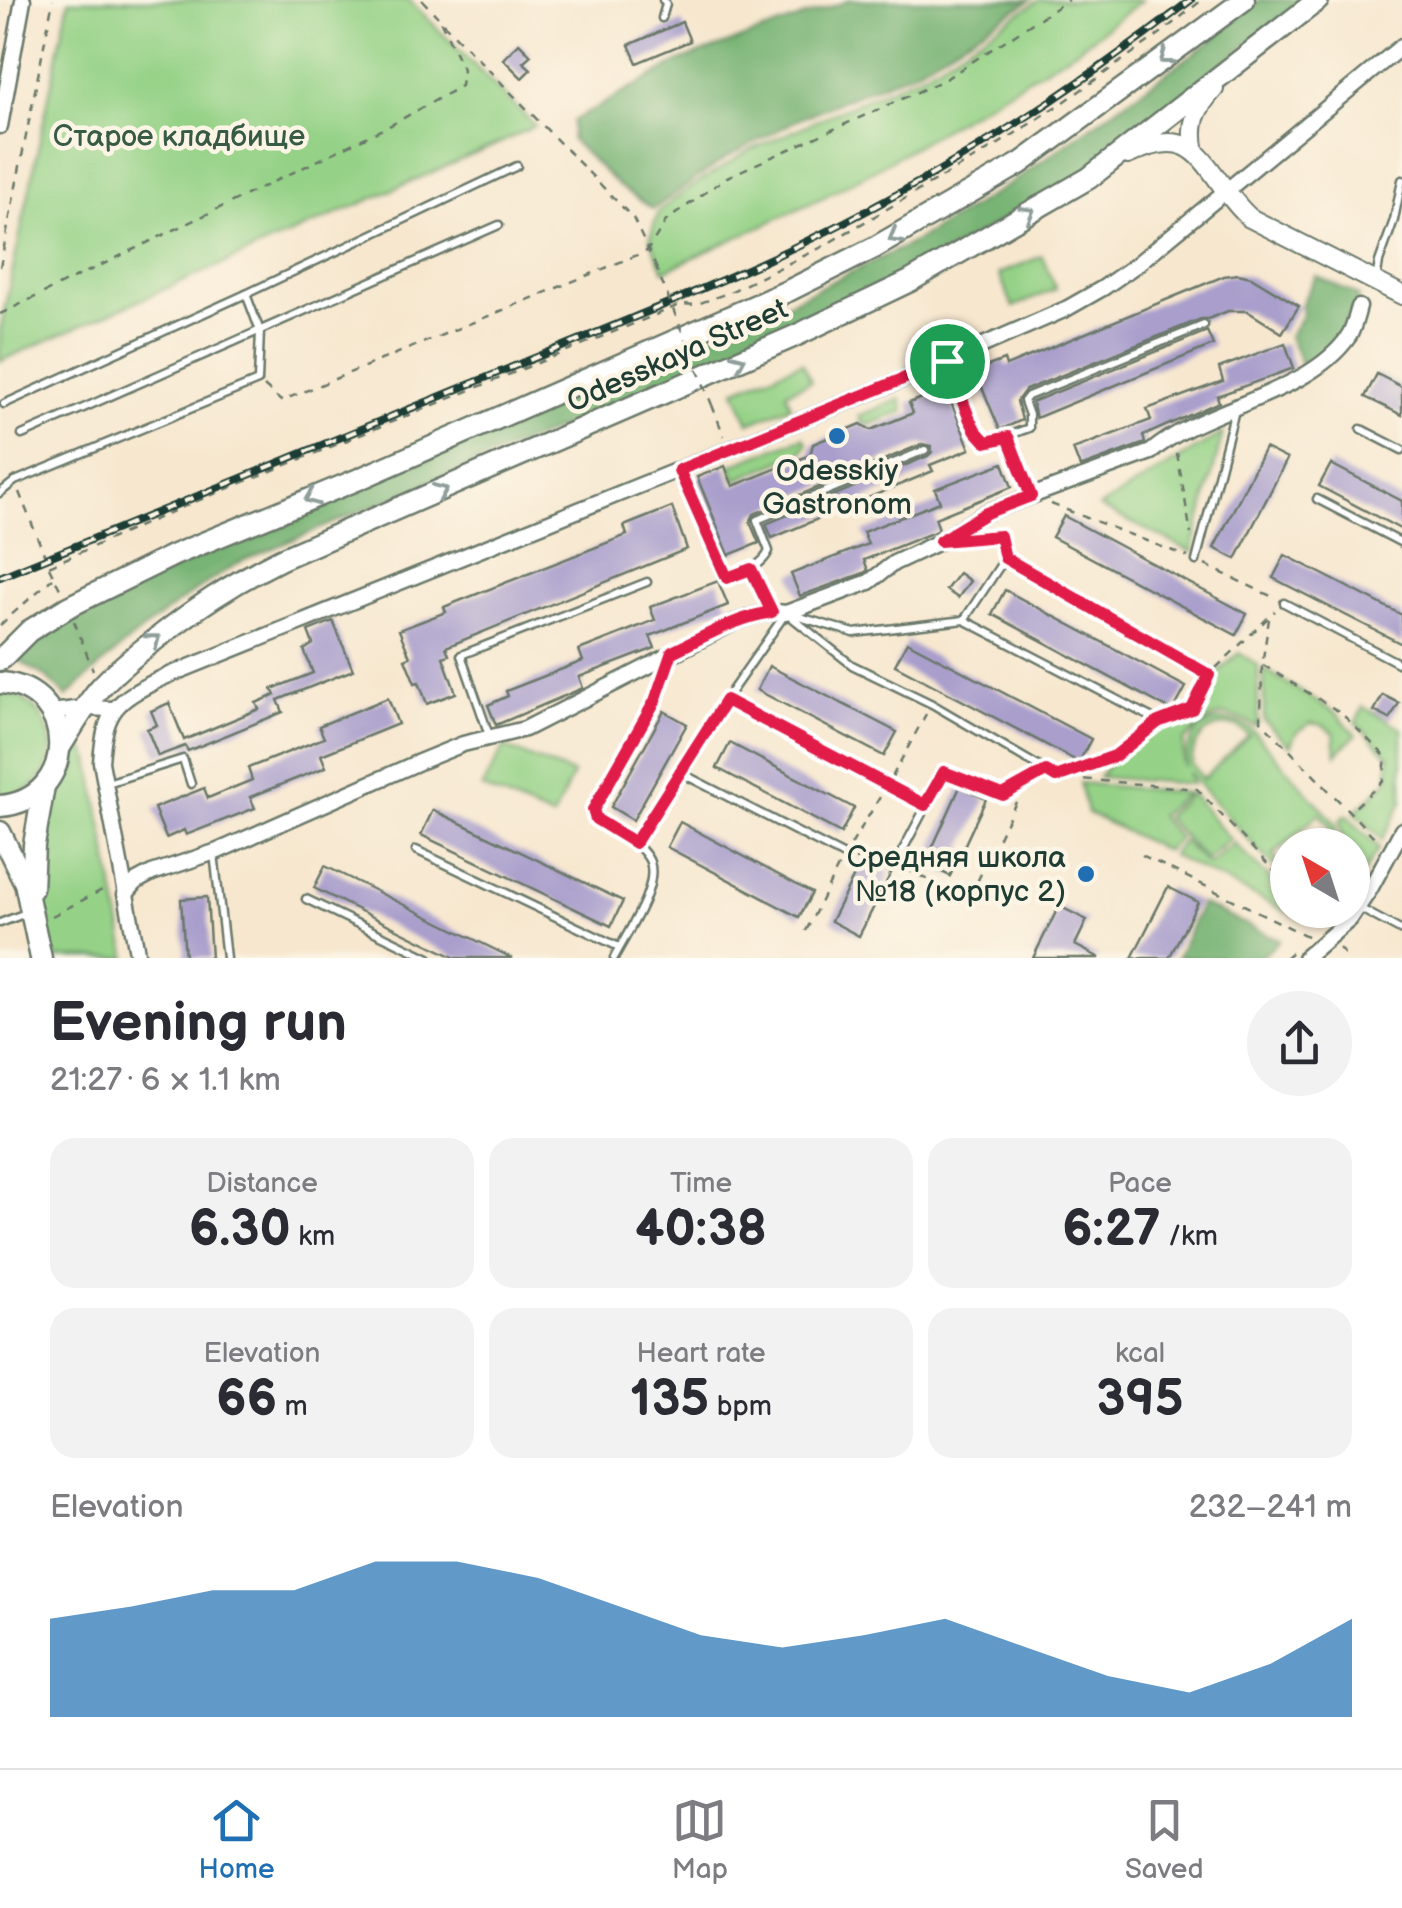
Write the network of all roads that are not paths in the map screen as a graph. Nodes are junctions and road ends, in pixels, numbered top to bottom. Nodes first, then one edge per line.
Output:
1 (23, 0) edge
2 (663, 0) edge
3 (1244, 0) edge
4 (1318, 0) edge
5 (662, 18) dead end
6 (1402, 46) edge
7 (1244, 57) junction
8 (0, 126) edge
9 (1196, 152) junction
10 (517, 166) dead end
11 (1088, 178) junction
12 (1402, 180) edge
13 (1226, 192) junction
14 (499, 226) dead end
15 (1376, 282) junction
16 (246, 294) junction
17 (1402, 295) edge
18 (1359, 308) dead end
19 (1204, 325) dead end
20 (260, 331) junction
21 (947, 361) junction
22 (926, 370) junction
23 (933, 386) dead end
24 (4, 404) dead end
25 (1235, 409) junction
26 (1361, 429) dead end
27 (22, 436) dead end
28 (925, 450) dead end
29 (1402, 450) edge
30 (679, 470) junction
31 (0, 494) edge
32 (1317, 498) dead end
33 (940, 541) junction
34 (1402, 544) edge
35 (1005, 558) junction
36 (1196, 560) road end
37 (751, 569) junction
38 (647, 582) dead end
39 (1284, 602) road end
40 (779, 612) junction
41 (964, 620) junction
42 (672, 652) junction
43 (0, 660) edge
44 (1402, 665) edge
45 (1209, 675) road end
46 (0, 683) edge
47 (726, 700) junction
48 (84, 708) junction
49 (113, 709) junction
50 (51, 712) junction
51 (1158, 722) road end
52 (490, 736) junction
53 (60, 747) junction
54 (679, 772) junction
55 (944, 772) road end
56 (1056, 777) road end
57 (103, 784) junction
58 (191, 784) dead end
59 (44, 786) junction
60 (925, 805) junction
61 (0, 806) edge
62 (1402, 830) edge
63 (0, 832) edge
64 (635, 843) junction
65 (416, 850) dead end
66 (214, 852) junction
67 (844, 856) road end
68 (896, 864) road end
69 (1370, 887) edge
70 (125, 895) junction
71 (306, 899) dead end
72 (42, 913) junction
73 (1370, 914) edge
74 (0, 923) edge
75 (1339, 928) edge
76 (1402, 931) edge
77 (619, 948) junction
78 (41, 958) edge
79 (138, 958) edge
80 (226, 958) edge
81 (430, 958) edge
82 (614, 958) edge
83 (1305, 958) edge

1 - 8 street
2 - 5 lane
3 -> 43 main road, Odesskaya Street
4 - 7 main road, Odesskaya Street
6 - 13 street
7 - 9 street
7 - 11 main road, Odesskaya Street
9 - 11 street
9 - 13 street
10 - 16 lane
48 -> 11 main road, Odesskaya Street
12 - 15 lane
13 - 15 street
13 - 21 street
14 - 20 lane
15 - 17 street
16 - 20 lane
16 - 24 lane
18 - 25 street
19 - 21 lane
20 - 27 lane
20 - 31 lane
21 - 22 street
22 - 23 lane
22 - 30 street
25 - 33 street
25 - 36 lane
26 - 29 lane
28 - 37 lane
30 - 37 lane
30 - 49 street
32 - 34 lane
33 - 35 lane
33 - 40 street
35 - 41 lane
35 - 45 lane
37 - 40 lane
38 - 52 lane
39 - 44 lane
40 - 41 lane
40 - 42 street
40 - 47 lane
40 - 56 lane
41 - 51 lane
42 - 52 street
42 - 64 lane
46 - 50 main road
47 - 54 lane
47 - 60 lane
48 - 49 street
48 - 50 street
48 - 53 main road, Odesskaya Street
49 - 57 street
50 - 53 main road
52 - 66 street
53 - 59 main road, Odesskaya Street
54 - 64 lane
54 - 67 lane
55 - 60 lane
57 - 58 lane
57 - 70 street
59 - 61 main road
59 - 72 main road, Odesskaya Street
60 - 68 lane
62 - 69 street
63 - 72 main road
64 - 77 lane
65 - 77 lane
66 - 70 street
66 - 80 lane
70 - 79 street
71 - 81 lane
72 - 74 lane
72 - 78 main road
73 - 76 lane
75 - 83 street
77 - 82 lane

